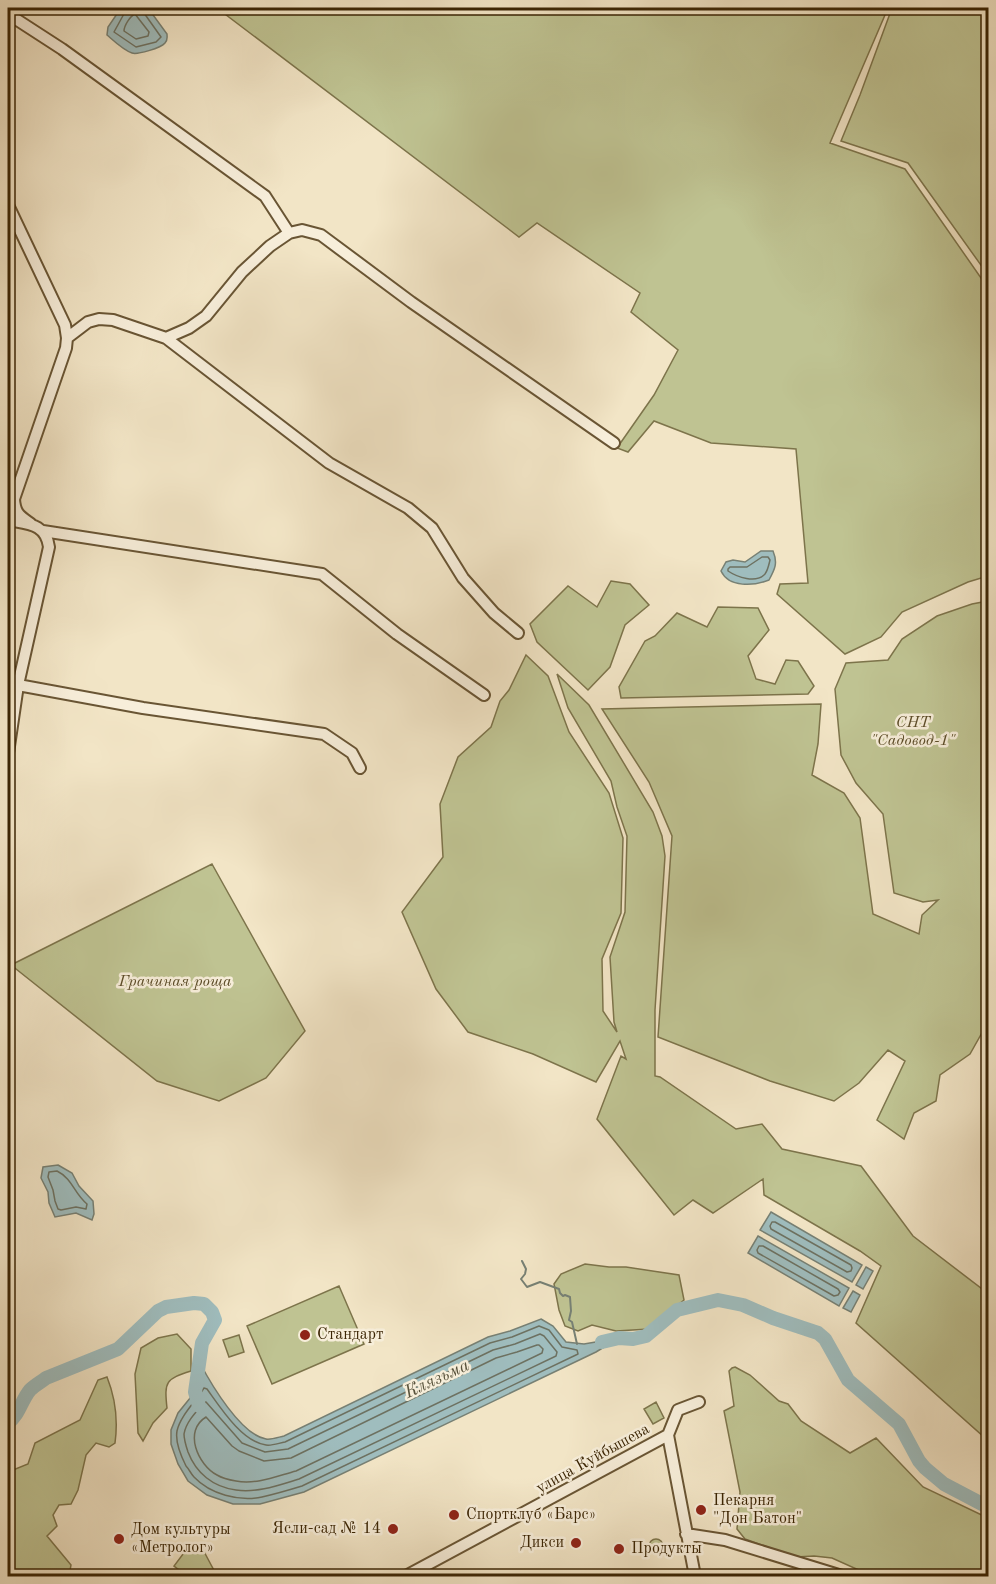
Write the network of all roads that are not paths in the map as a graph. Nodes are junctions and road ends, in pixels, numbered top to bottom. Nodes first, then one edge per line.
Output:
1 (8, 14) edge
2 (8, 205) edge
3 (289, 233) junction
4 (67, 338) junction
5 (166, 338) junction
6 (614, 443) dead end
7 (8, 520) edge
8 (31, 524) junction
9 (43, 531) junction
10 (518, 633) dead end
11 (14, 689) edge
12 (484, 695) dead end
13 (8, 753) edge
14 (360, 768) dead end
15 (699, 1402) dead end
16 (668, 1435) junction
17 (686, 1533) junction
18 (406, 1576) edge
19 (695, 1576) edge
20 (842, 1576) edge

1 - 3 street
2 - 4 street
3 - 5 street
3 - 6 street
4 - 5 street
4 - 8 street
5 - 10 street
7 - 8 street
8 - 9 street
9 - 11 street
9 - 12 street
11 - 13 street
11 - 14 street
15 - 16 street
16 - 17 street
16 - 18 street, улица Куйбышева
17 - 19 street
17 - 20 street

